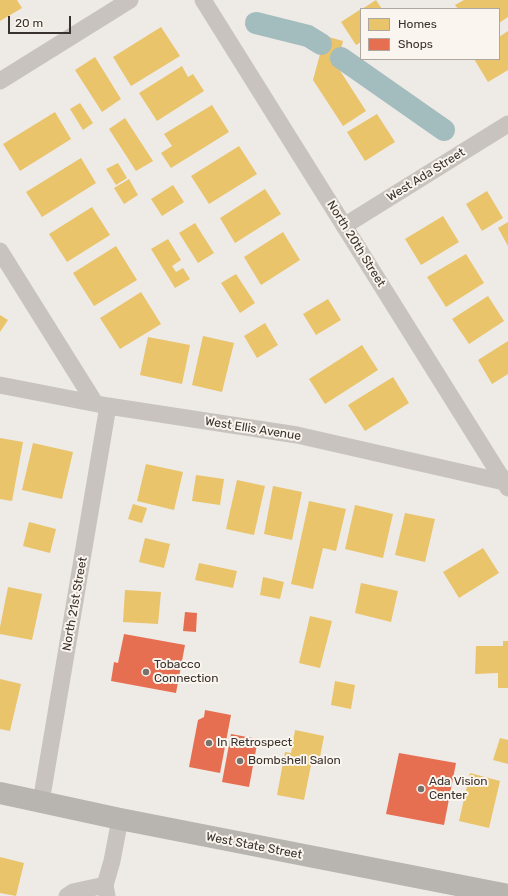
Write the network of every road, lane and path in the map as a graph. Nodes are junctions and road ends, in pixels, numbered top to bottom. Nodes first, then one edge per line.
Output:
1 (130, 0) edge
2 (203, 0) edge
3 (0, 81) edge
4 (508, 124) edge
5 (344, 226) junction
6 (0, 251) edge
7 (0, 385) edge
8 (102, 405) junction
9 (507, 483) edge
10 (0, 793) edge
11 (41, 802) junction
12 (120, 819) junction
13 (106, 890) edge
14 (508, 895) edge
15 (67, 896) edge

1 - 3 street
2 - 5 street, North 20th Street
4 - 5 street, West Ada Street
5 - 9 street, North 20th Street
6 - 8 street
7 - 8 street, West Ellis Avenue
8 - 9 street, West Ellis Avenue
8 - 11 street, North 21st Street
10 - 11 main road, West State Street
11 - 12 main road, West State Street
12 - 13 street
12 - 14 main road, West State Street
13 - 15 street

